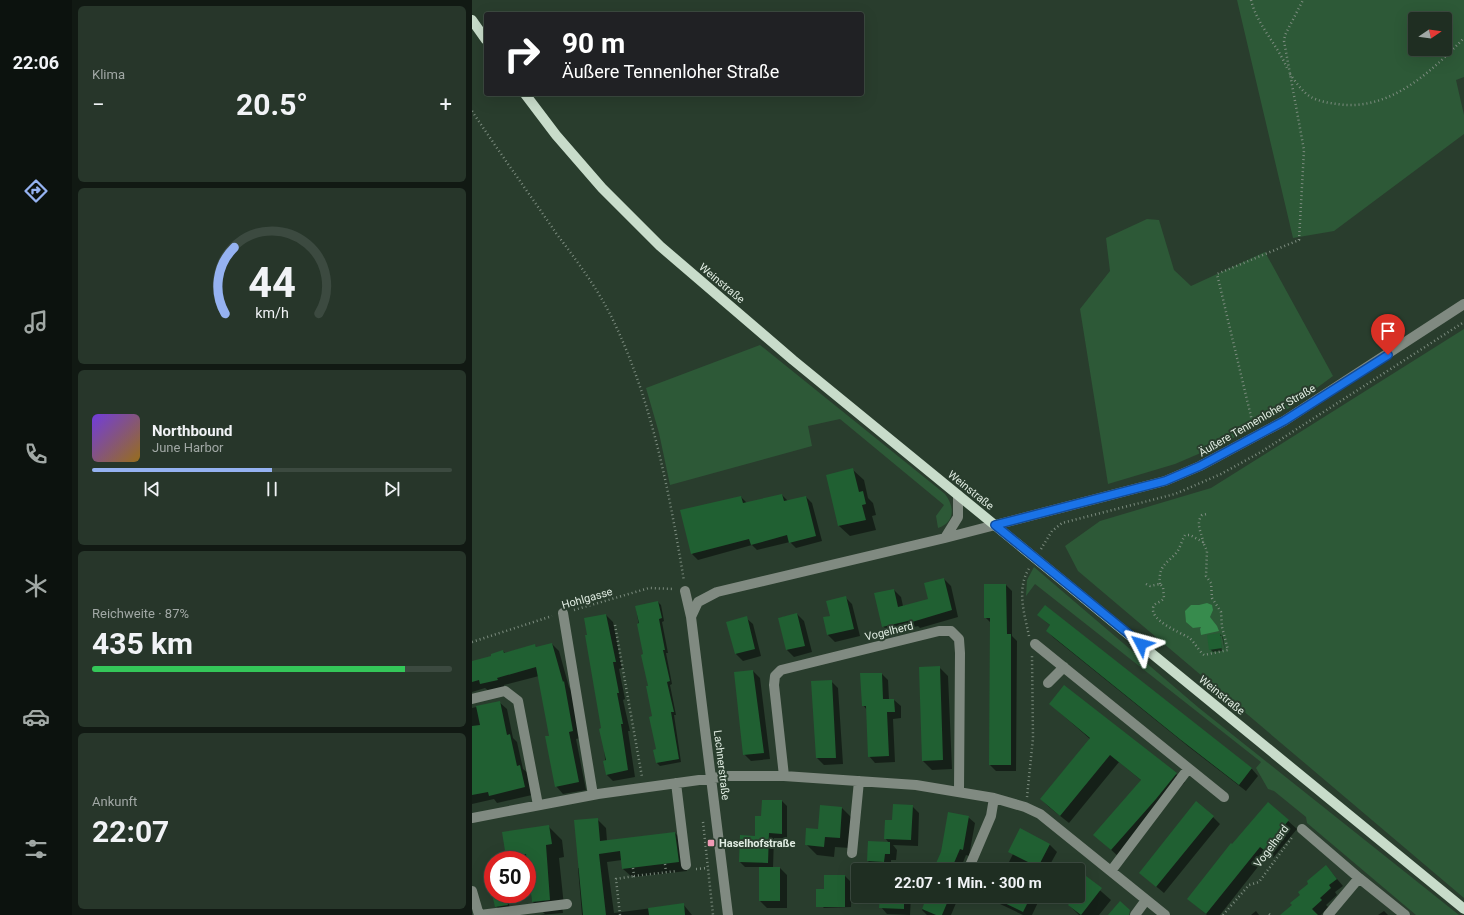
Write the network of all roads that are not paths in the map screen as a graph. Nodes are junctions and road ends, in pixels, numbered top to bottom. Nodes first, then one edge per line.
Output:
1 (472, 20) edge
2 (484, 37) edge
3 (527, 96) edge
4 (1464, 304) edge
5 (958, 496) junction
6 (995, 525) junction
7 (944, 538) junction
8 (685, 591) road end
9 (563, 613) road end
10 (691, 617) junction
11 (1032, 644) road end
12 (1064, 667) junction
13 (1048, 683) dead end
14 (472, 699) edge
15 (1188, 769) junction
16 (784, 776) junction
17 (712, 777) junction
18 (859, 781) junction
19 (676, 783) junction
20 (959, 791) junction
21 (593, 795) junction
22 (994, 798) junction
23 (1224, 798) dead end
24 (538, 805) junction
25 (472, 818) edge
26 (1302, 829) road end
27 (852, 853) dead end
28 (971, 863) edge
29 (687, 869) road end
30 (1111, 870) junction
31 (1360, 878) junction
32 (472, 891) edge
33 (1146, 900) junction
34 (568, 904) dead end
35 (1464, 909) edge
36 (480, 915) edge
37 (728, 915) edge
38 (1135, 915) edge
39 (1164, 915) edge
40 (1328, 915) edge
41 (1405, 915) edge

1 - 2 main road
3 - 5 main road, Weinstraße
4 - 6 street, Äußere Tennenloher Straße
5 - 6 main road, Weinstraße
5 - 7 street
6 - 7 street
6 - 35 main road, Weinstraße
7 - 10 street
8 - 10 street, Lachnerstraße
9 - 21 street
10 - 17 street, Lachnerstraße
11 - 12 street
12 - 13 street
12 - 15 street
14 - 24 street
15 - 23 street
15 - 30 street
16 - 17 street
16 - 18 street
16 - 20 street, Vogelherd
17 - 19 street
17 - 37 street, Lachnerstraße
18 - 20 street
18 - 27 street
19 - 21 street
19 - 29 street
20 - 22 street
21 - 24 street
22 - 28 street
22 - 30 street
24 - 25 street
26 - 31 street, Vogelherd
30 - 33 street
31 - 40 street
31 - 41 street, Vogelherd
32 - 36 street
33 - 38 street
33 - 39 street
34 - 36 street

